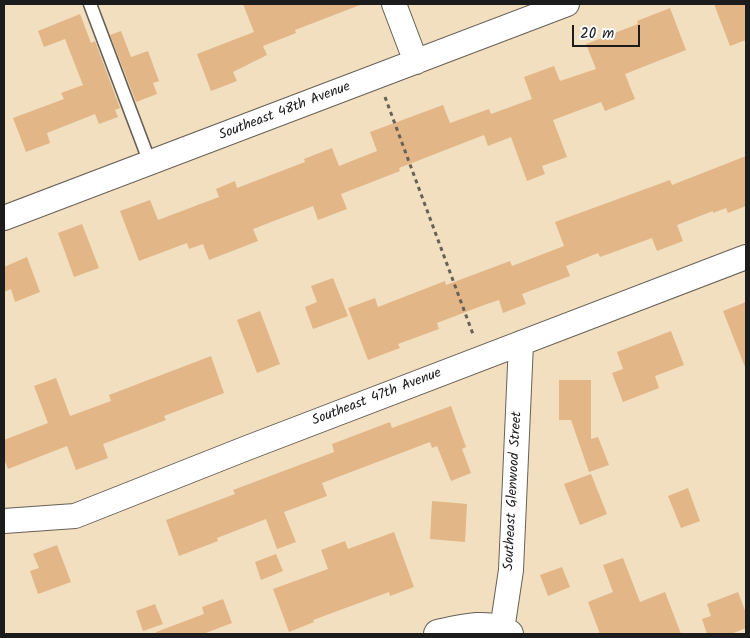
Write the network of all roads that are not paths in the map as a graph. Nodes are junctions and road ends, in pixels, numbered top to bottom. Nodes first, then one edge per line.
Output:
1 (90, 4) edge
2 (394, 4) edge
3 (567, 4) edge
4 (416, 62) junction
5 (150, 163) junction
6 (4, 218) edge
7 (746, 257) edge
8 (521, 343) junction
9 (4, 521) edge
10 (505, 632) edge
11 (438, 634) edge

1 - 5 lane
2 - 4 street
3 - 4 street, Southeast 48th Avenue
4 - 5 street, Southeast 48th Avenue
5 - 6 street, Southeast 48th Avenue
7 - 8 street, Southeast 47th Avenue
8 - 9 street, Southeast 47th Avenue
8 - 10 street, Southeast Glenwood Street
10 - 11 street

